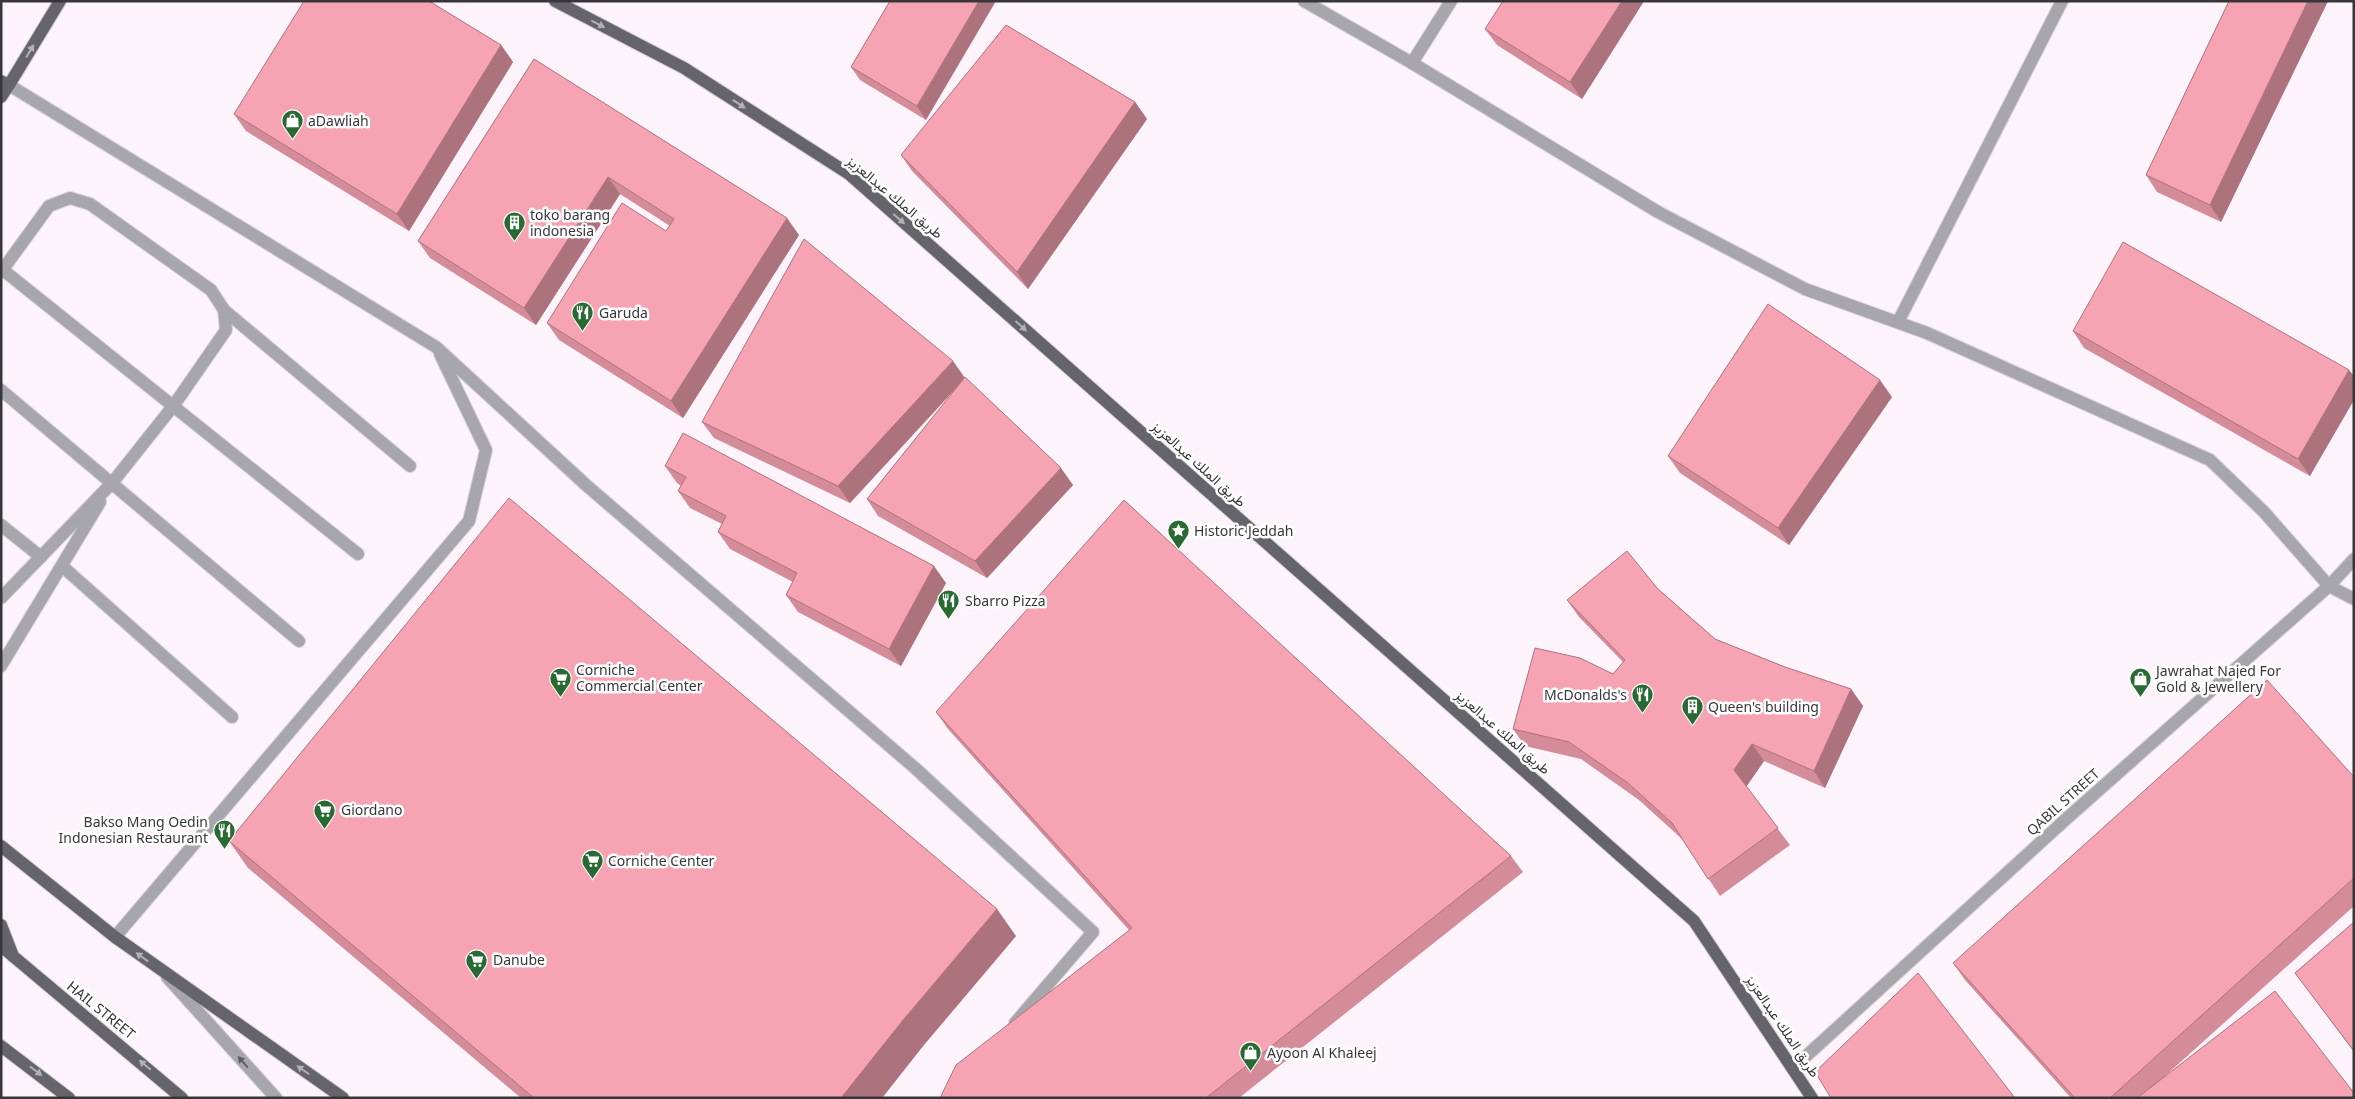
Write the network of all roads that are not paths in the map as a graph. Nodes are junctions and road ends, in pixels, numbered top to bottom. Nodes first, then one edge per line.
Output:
1 (60, 1) edge
2 (555, 1) edge
3 (1304, 1) edge
4 (1450, 1) edge
5 (2062, 1) edge
6 (1412, 63) junction
7 (5, 83) edge
8 (1, 97) edge
9 (2, 271) edge
10 (224, 310) junction
11 (1898, 322) junction
12 (436, 347) junction
13 (1, 390) edge
14 (174, 405) junction
15 (410, 466) dead end
16 (112, 483) junction
17 (1, 525) edge
18 (358, 554) dead end
19 (41, 557) junction
20 (2354, 559) edge
21 (62, 566) junction
22 (2329, 586) junction
23 (1, 598) edge
24 (2354, 599) edge
25 (299, 641) dead end
26 (1, 666) edge
27 (232, 717) dead end
28 (1, 846) edge
29 (1, 925) edge
30 (115, 937) junction
31 (1, 946) edge
32 (14, 958) junction
33 (163, 972) junction
34 (1009, 1030) edge
35 (1, 1046) edge
36 (1793, 1068) junction
37 (60, 1095) edge
38 (69, 1098) edge
39 (182, 1098) edge
40 (276, 1098) edge
41 (343, 1098) edge
42 (1812, 1098) edge

7 -> 1 main road
2 -> 36 main road, طريق الملك عبدالعزيز
3 - 6 street
4 - 6 street
5 - 11 street
6 - 11 street
7 - 8 main road
7 - 12 street
9 - 10 street
9 - 14 street
10 - 14 street
10 - 15 street
11 - 22 street
12 - 30 street
12 - 34 street
13 - 16 street
14 - 16 street
14 - 18 street
16 - 19 street
16 - 21 street
16 - 25 street
17 - 19 street
19 - 23 street
20 - 22 street, QABIL STREET
21 - 26 street
21 - 27 street
22 - 24 street
22 - 36 street, QABIL STREET
28 - 30 main road
29 - 32 main road
33 -> 30 main road
31 - 32 main road, HAIL STREET
39 -> 32 main road, HAIL STREET
40 -> 33 street
41 -> 33 main road
35 -> 37 main road
36 - 42 main road, طريق الملك عبدالعزيز
37 - 38 main road

